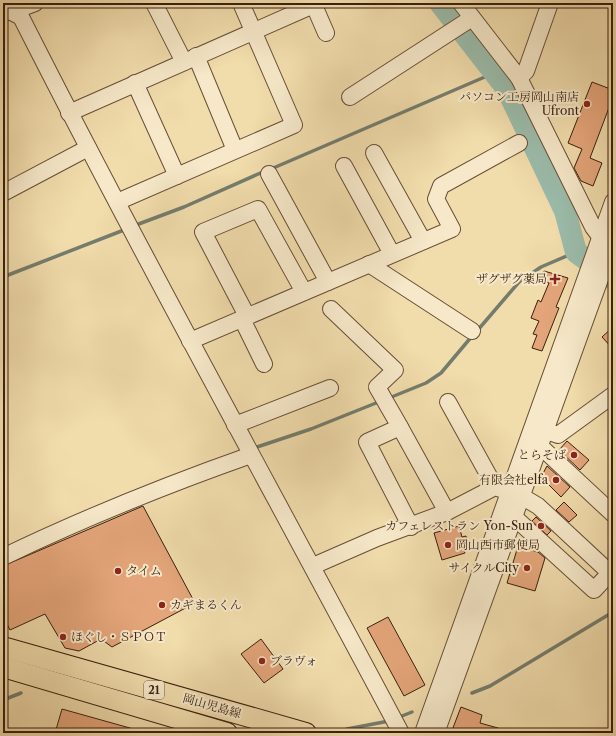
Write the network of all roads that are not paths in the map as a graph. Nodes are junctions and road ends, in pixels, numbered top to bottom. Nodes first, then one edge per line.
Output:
1 (35, 3) edge
2 (154, 3) edge
3 (241, 3) edge
4 (460, 3) edge
5 (550, 3) edge
6 (315, 4) edge
7 (7, 11) edge
8 (469, 20) junction
9 (252, 31) junction
10 (326, 33) dead end
11 (190, 59) junction
12 (519, 78) junction
13 (135, 83) junction
14 (350, 97) dead end
15 (69, 113) junction
16 (519, 143) dead end
17 (88, 148) junction
18 (235, 150) junction
19 (374, 153) dead end
20 (344, 166) dead end
21 (269, 174) dead end
22 (177, 176) junction
23 (3, 193) edge
24 (117, 202) junction
25 (613, 202) edge
26 (423, 241) junction
27 (606, 250) edge
28 (392, 254) junction
29 (369, 264) junction
30 (328, 282) junction
31 (304, 292) junction
32 (331, 308) dead end
33 (245, 318) junction
34 (472, 331) dead end
35 (190, 341) junction
36 (264, 364) dead end
37 (330, 388) dead end
38 (613, 395) edge
39 (448, 402) dead end
40 (235, 426) junction
41 (400, 427) junction
42 (539, 434) junction
43 (251, 456) junction
44 (508, 491) junction
45 (447, 512) junction
46 (613, 514) edge
47 (514, 517) junction
48 (411, 527) junction
49 (3, 557) edge
50 (313, 566) junction
51 (3, 647) edge
52 (3, 667) edge
53 (396, 724) edge
54 (227, 733) edge
55 (306, 733) edge
56 (423, 733) edge
57 (436, 733) edge

1 - 7 street
2 - 11 street
3 - 9 street
4 - 8 street
5 - 12 street
6 - 9 street
6 - 10 street
7 - 15 street
8 - 12 street
8 - 14 street
9 - 11 street
9 - 18 street
11 - 13 street
11 - 18 street
12 - 27 street
13 - 15 street
13 - 22 street
15 - 17 street
16 - 26 street
17 - 23 street
17 - 24 street
18 - 22 street
19 - 26 street
20 - 28 street
21 - 30 street
22 - 24 street
24 - 35 street
25 - 27 street
26 - 28 street
27 - 42 street
28 - 29 street
29 - 30 street
29 - 34 street
30 - 31 street
31 - 33 street
31 - 33 street
32 - 41 street
33 - 35 street
33 - 36 street
35 - 40 street
37 - 40 street
38 - 42 street
39 - 44 street
40 - 43 street
41 - 45 street
41 - 48 street
42 - 44 street
42 - 46 street
43 - 49 street
43 - 50 street
44 - 45 street
44 - 47 street
44 - 47 street
44 - 56 street
45 - 48 street
47 - 57 street
48 - 50 street
50 - 53 street
51 - 55 main road, 岡山児島線 / 21
52 - 54 main road, 岡山児島線 / 21

